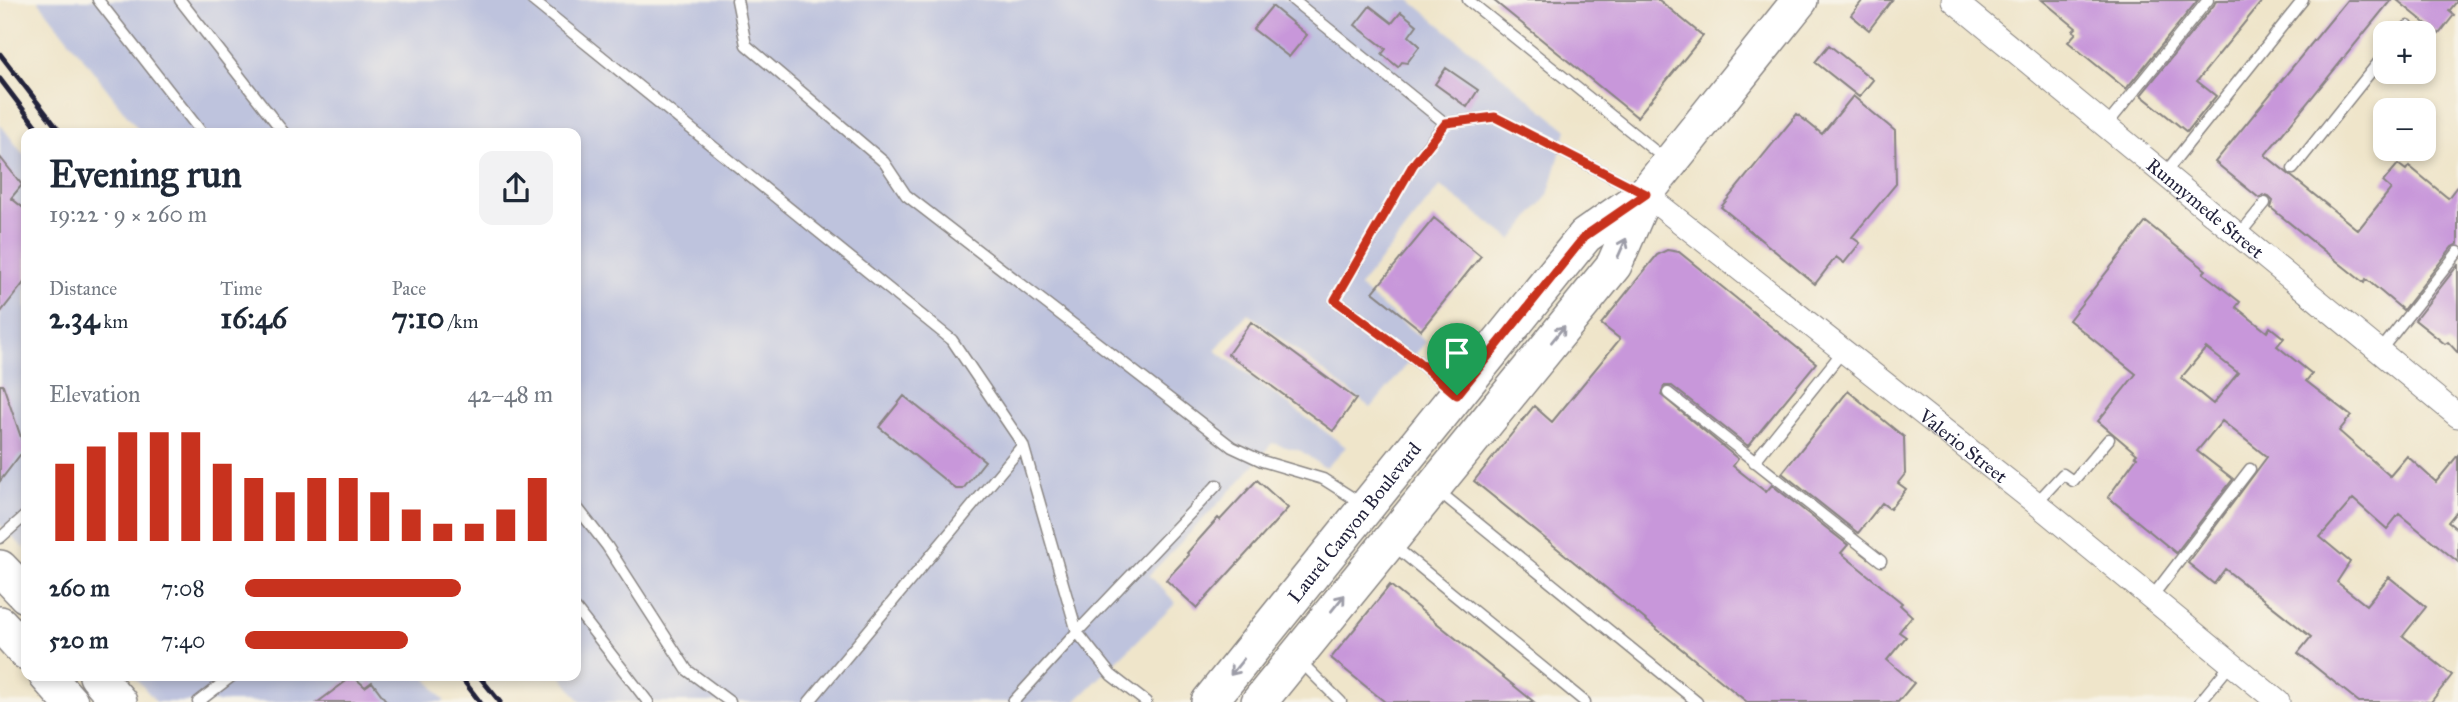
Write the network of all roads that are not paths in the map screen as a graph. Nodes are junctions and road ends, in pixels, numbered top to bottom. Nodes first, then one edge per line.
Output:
1 (97, 0) edge
2 (180, 0) edge
3 (532, 0) edge
4 (737, 0) edge
5 (1293, 0) edge
6 (1468, 0) edge
7 (1800, 0) edge
8 (1953, 0) edge
9 (2208, 0) edge
10 (2303, 0) edge
11 (2373, 69) edge
12 (1446, 123) junction
13 (2106, 126) junction
14 (198, 128) edge
15 (280, 128) edge
16 (1670, 163) junction
17 (2293, 169) dead end
18 (2164, 174) junction
19 (1646, 194) junction
20 (2265, 203) dead end
21 (2239, 236) junction
22 (2458, 253) edge
23 (1843, 351) junction
24 (2380, 351) junction
25 (1668, 393) dead end
26 (1457, 395) junction
27 (2458, 414) edge
28 (2109, 439) dead end
29 (1023, 445) junction
30 (1754, 462) junction
31 (2250, 469) dead end
32 (1217, 485) dead end
33 (1433, 486) junction
34 (2036, 503) junction
35 (1367, 506) junction
36 (581, 512) edge
37 (21, 519) edge
38 (0, 538) edge
39 (1388, 541) junction
40 (1881, 561) dead end
41 (0, 568) edge
42 (21, 590) edge
43 (2151, 598) junction
44 (581, 615) edge
45 (1077, 632) junction
46 (1264, 632) junction
47 (1296, 656) junction
48 (2231, 664) junction
49 (51, 681) edge
50 (101, 681) edge
51 (225, 681) edge
52 (1331, 697) edge
53 (70, 702) edge
54 (119, 702) edge
55 (198, 702) edge
56 (648, 702) edge
57 (730, 702) edge
58 (809, 702) edge
59 (1013, 702) edge
60 (1146, 702) edge
61 (1209, 702) edge
62 (1259, 702) edge
63 (1341, 702) edge
64 (1585, 702) edge
65 (1697, 702) edge
66 (2200, 702) edge
67 (2278, 702) edge

1 - 14 lane
2 - 15 lane
3 - 29 lane
4 - 35 lane
5 - 12 lane
6 - 16 lane
7 - 16 main road, Laurel Canyon Boulevard
8 - 13 street, Runnymede Street
9 - 13 lane
10 - 18 lane
11 - 17 lane
12 - 19 lane
12 - 26 lane
13 - 18 street, Runnymede Street
16 - 19 main road, Laurel Canyon Boulevard
18 - 21 street, Runnymede Street
19 - 23 street, Valerio Street
19 - 26 main road, Laurel Canyon Boulevard
33 -> 19 main road, Laurel Canyon Boulevard
20 - 21 lane
21 - 24 street, Runnymede Street
22 - 24 lane
23 - 30 lane
23 - 34 street, Valerio Street
24 - 27 street, Runnymede Street
25 - 30 lane
26 - 35 main road, Laurel Canyon Boulevard
28 - 34 lane
29 - 45 lane
29 - 58 lane
30 - 40 lane
31 - 43 lane
32 - 45 lane
33 - 39 main road, Laurel Canyon Boulevard
33 - 65 lane
34 - 43 street, Valerio Street
35 - 46 main road, Laurel Canyon Boulevard
36 - 57 lane
37 - 38 lane
47 -> 39 main road, Laurel Canyon Boulevard
39 - 64 lane
41 - 42 main road
43 - 48 street, Valerio Street
44 - 56 lane
45 - 59 lane
45 - 60 lane
46 - 47 main road
46 -> 61 main road, Laurel Canyon Boulevard
47 - 52 lane
47 - 62 main road, Laurel Canyon Boulevard
48 - 66 lane
48 - 67 street, Valerio Street
49 - 53 main road
50 - 54 main road
51 - 55 lane
52 - 63 lane

